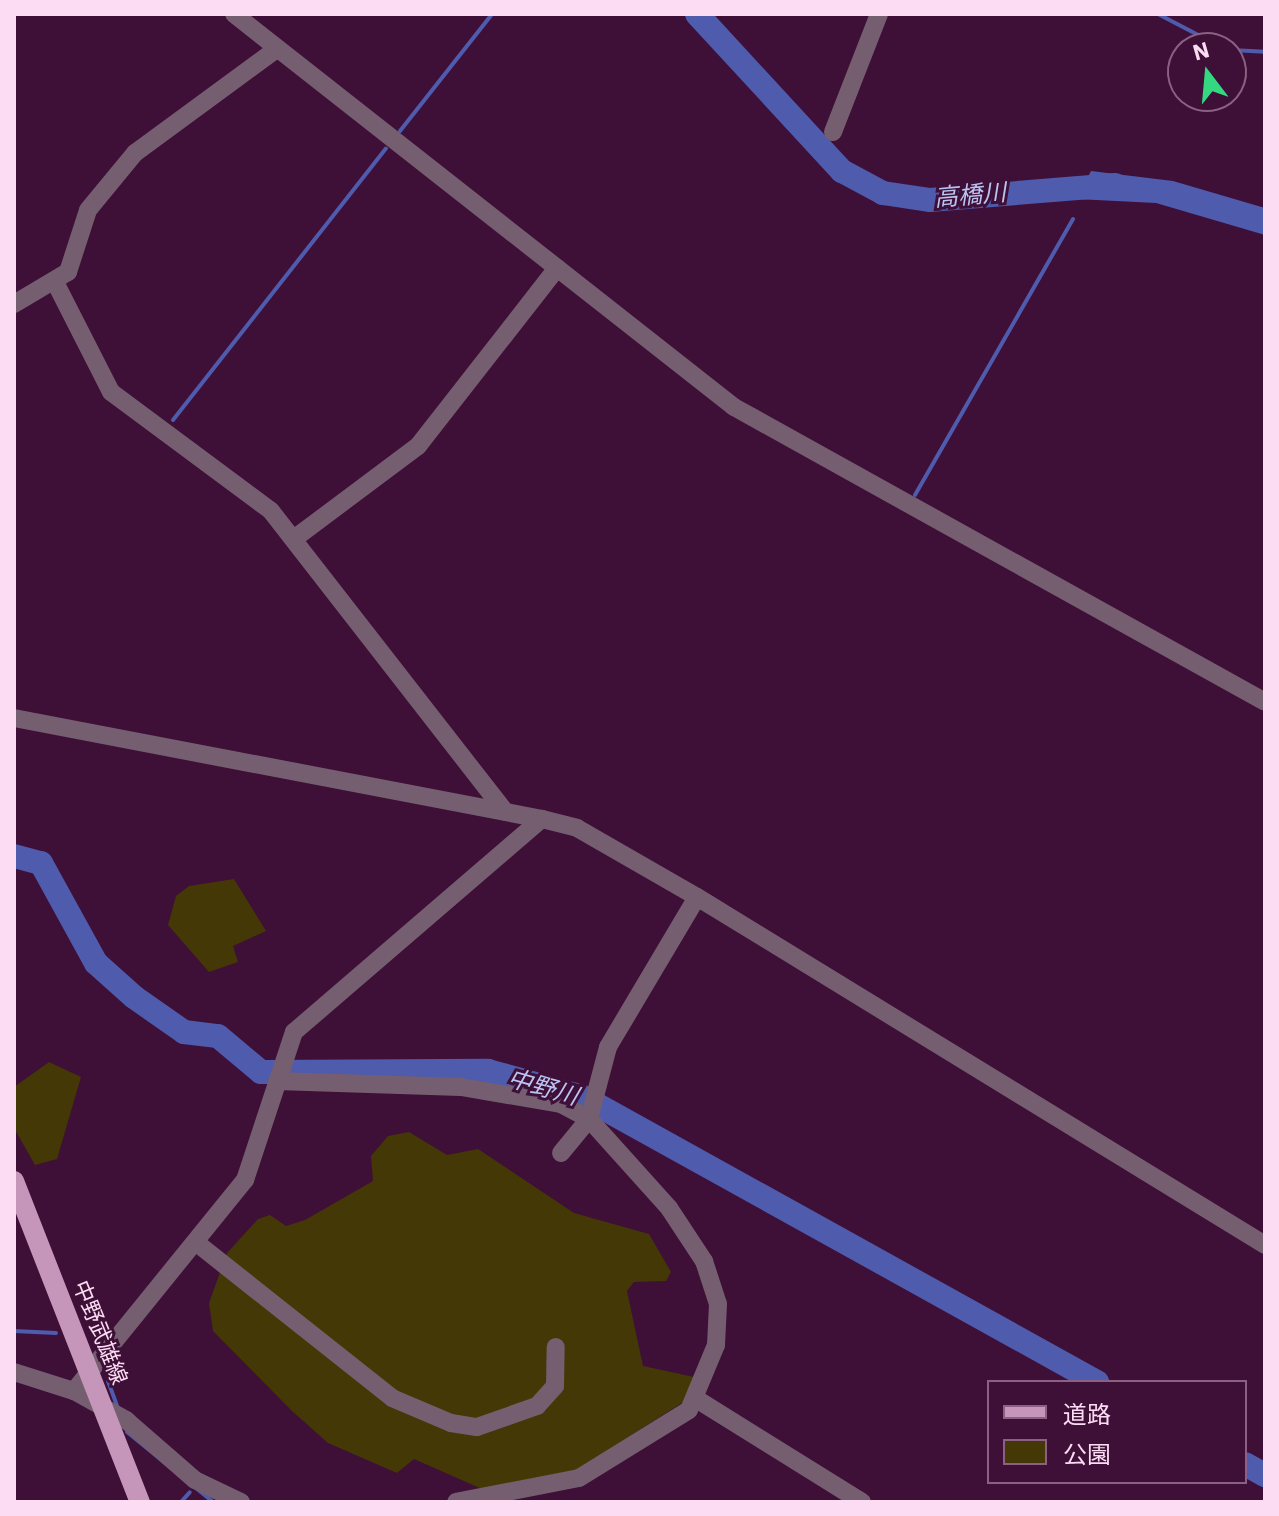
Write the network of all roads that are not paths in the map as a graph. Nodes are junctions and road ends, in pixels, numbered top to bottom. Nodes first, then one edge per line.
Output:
1 (234, 14) edge
2 (879, 14) edge
3 (275, 50) junction
4 (833, 132) dead end
5 (557, 268) junction
6 (55, 282) junction
7 (14, 304) edge
8 (295, 538) junction
9 (1265, 702) edge
10 (14, 718) edge
11 (505, 812) junction
12 (542, 819) junction
13 (697, 897) junction
14 (277, 1081) junction
15 (589, 1119) junction
16 (561, 1153) dead end
17 (14, 1181) edge
18 (198, 1244) junction
19 (1265, 1245) edge
20 (556, 1347) dead end
21 (93, 1373) junction
22 (19, 1381) edge
23 (74, 1391) junction
24 (698, 1400) junction
25 (117, 1417) junction
26 (201, 1496) edge
27 (535, 1497) edge
28 (140, 1502) edge
29 (241, 1502) edge
30 (456, 1502) edge
31 (862, 1502) edge

1 - 3 street
2 - 4 street
3 - 5 street
3 - 6 street
5 - 8 street
5 - 9 street
6 - 7 street
6 - 8 street
8 - 11 street
10 - 11 street
11 - 12 street
12 - 13 street
12 - 14 street
13 - 15 street
13 - 19 street
14 - 15 street
14 - 18 street
15 - 16 street
15 - 24 street
17 - 21 main road, 中野武雄線
18 - 20 street
18 - 21 street
21 - 23 street
21 - 25 main road, 中野武雄線
22 - 23 street
23 - 25 street
24 - 27 street
24 - 31 street
25 - 26 street
25 - 28 main road, 中野武雄線
26 - 29 street
27 - 30 street

